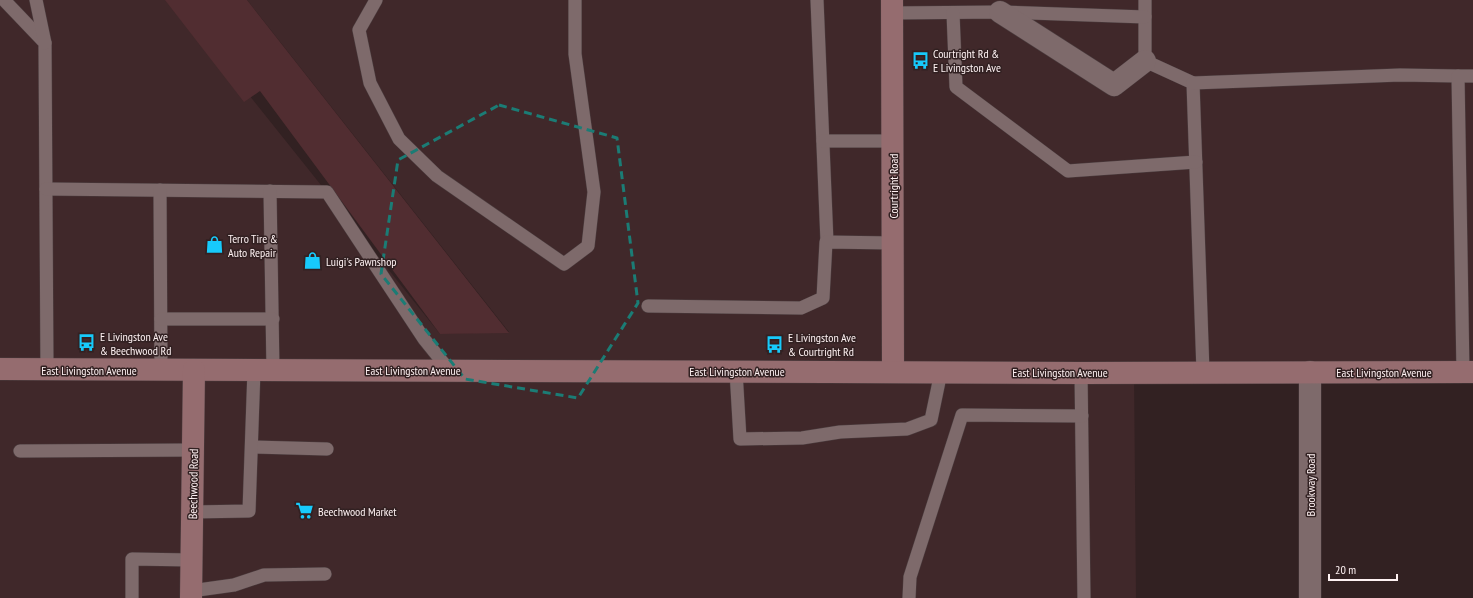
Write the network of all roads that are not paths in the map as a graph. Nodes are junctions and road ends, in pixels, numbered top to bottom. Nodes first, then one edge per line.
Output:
1 (4, 0) edge
2 (36, 0) edge
3 (376, 0) edge
4 (576, 0) edge
5 (817, 0) edge
6 (1145, 0) edge
7 (892, 6) edge
8 (953, 12) junction
9 (1000, 12) junction
10 (1145, 17) junction
11 (45, 43) junction
12 (1145, 61) junction
13 (1458, 76) junction
14 (1473, 76) edge
15 (1193, 83) junction
16 (823, 141) junction
17 (892, 141) junction
18 (1196, 162) junction
19 (46, 189) junction
20 (160, 190) junction
21 (270, 191) junction
22 (827, 242) junction
23 (893, 243) junction
24 (648, 306) dead end
25 (161, 319) junction
26 (273, 319) junction
27 (0, 369) edge
28 (47, 370) junction
29 (161, 370) junction
30 (194, 370) junction
31 (264, 370) junction
32 (450, 370) junction
33 (736, 371) junction
34 (893, 372) junction
35 (940, 372) junction
36 (1203, 372) junction
37 (1310, 372) junction
38 (1468, 372) edge
39 (1081, 373) junction
40 (1082, 416) junction
41 (252, 447) junction
42 (327, 449) dead end
43 (193, 450) junction
44 (20, 451) dead end
45 (192, 512) junction
46 (191, 560) junction
47 (325, 574) dead end
48 (191, 594) edge
49 (132, 598) edge
50 (909, 598) edge
51 (1084, 598) edge
52 (1310, 598) edge

1 - 11 lane
2 - 11 lane
3 - 4 lane
5 - 16 lane
6 - 10 lane
7 - 8 lane
7 - 17 main road, Courtright Road
8 - 9 lane
8 - 18 lane
9 - 10 lane
9 - 12 street
10 - 12 lane
11 - 19 lane
12 - 15 lane
13 - 14 lane
13 - 15 lane
13 - 38 lane
15 - 18 lane
16 - 17 lane
16 - 22 lane
17 - 23 main road, Courtright Road
18 - 36 lane
19 - 20 lane
19 - 28 lane
20 - 21 lane
20 - 25 lane
21 - 26 lane
21 - 32 lane
22 - 23 lane
22 - 24 lane
23 - 34 main road, Courtright Road
25 - 26 lane
25 - 29 lane
26 - 31 lane
27 - 28 main road, East Livingston Avenue
28 - 29 main road, East Livingston Avenue
29 - 30 main road, East Livingston Avenue
30 - 31 main road, East Livingston Avenue
30 - 43 main road, Beechwood Road
31 - 32 main road, East Livingston Avenue
31 - 41 lane
32 - 33 main road, East Livingston Avenue
33 - 34 main road, East Livingston Avenue
33 - 35 lane
34 - 35 main road, East Livingston Avenue
35 - 39 main road, East Livingston Avenue
36 - 37 main road, East Livingston Avenue
36 - 39 main road, East Livingston Avenue
37 - 38 main road, East Livingston Avenue
37 - 52 street, Brookway Road
39 - 40 lane
40 - 50 lane
40 - 51 lane
41 - 42 lane
41 - 45 lane
43 - 44 lane
43 - 45 main road, Beechwood Road
45 - 46 main road, Beechwood Road
46 - 48 main road, Beechwood Road
46 - 49 lane
47 - 48 lane

